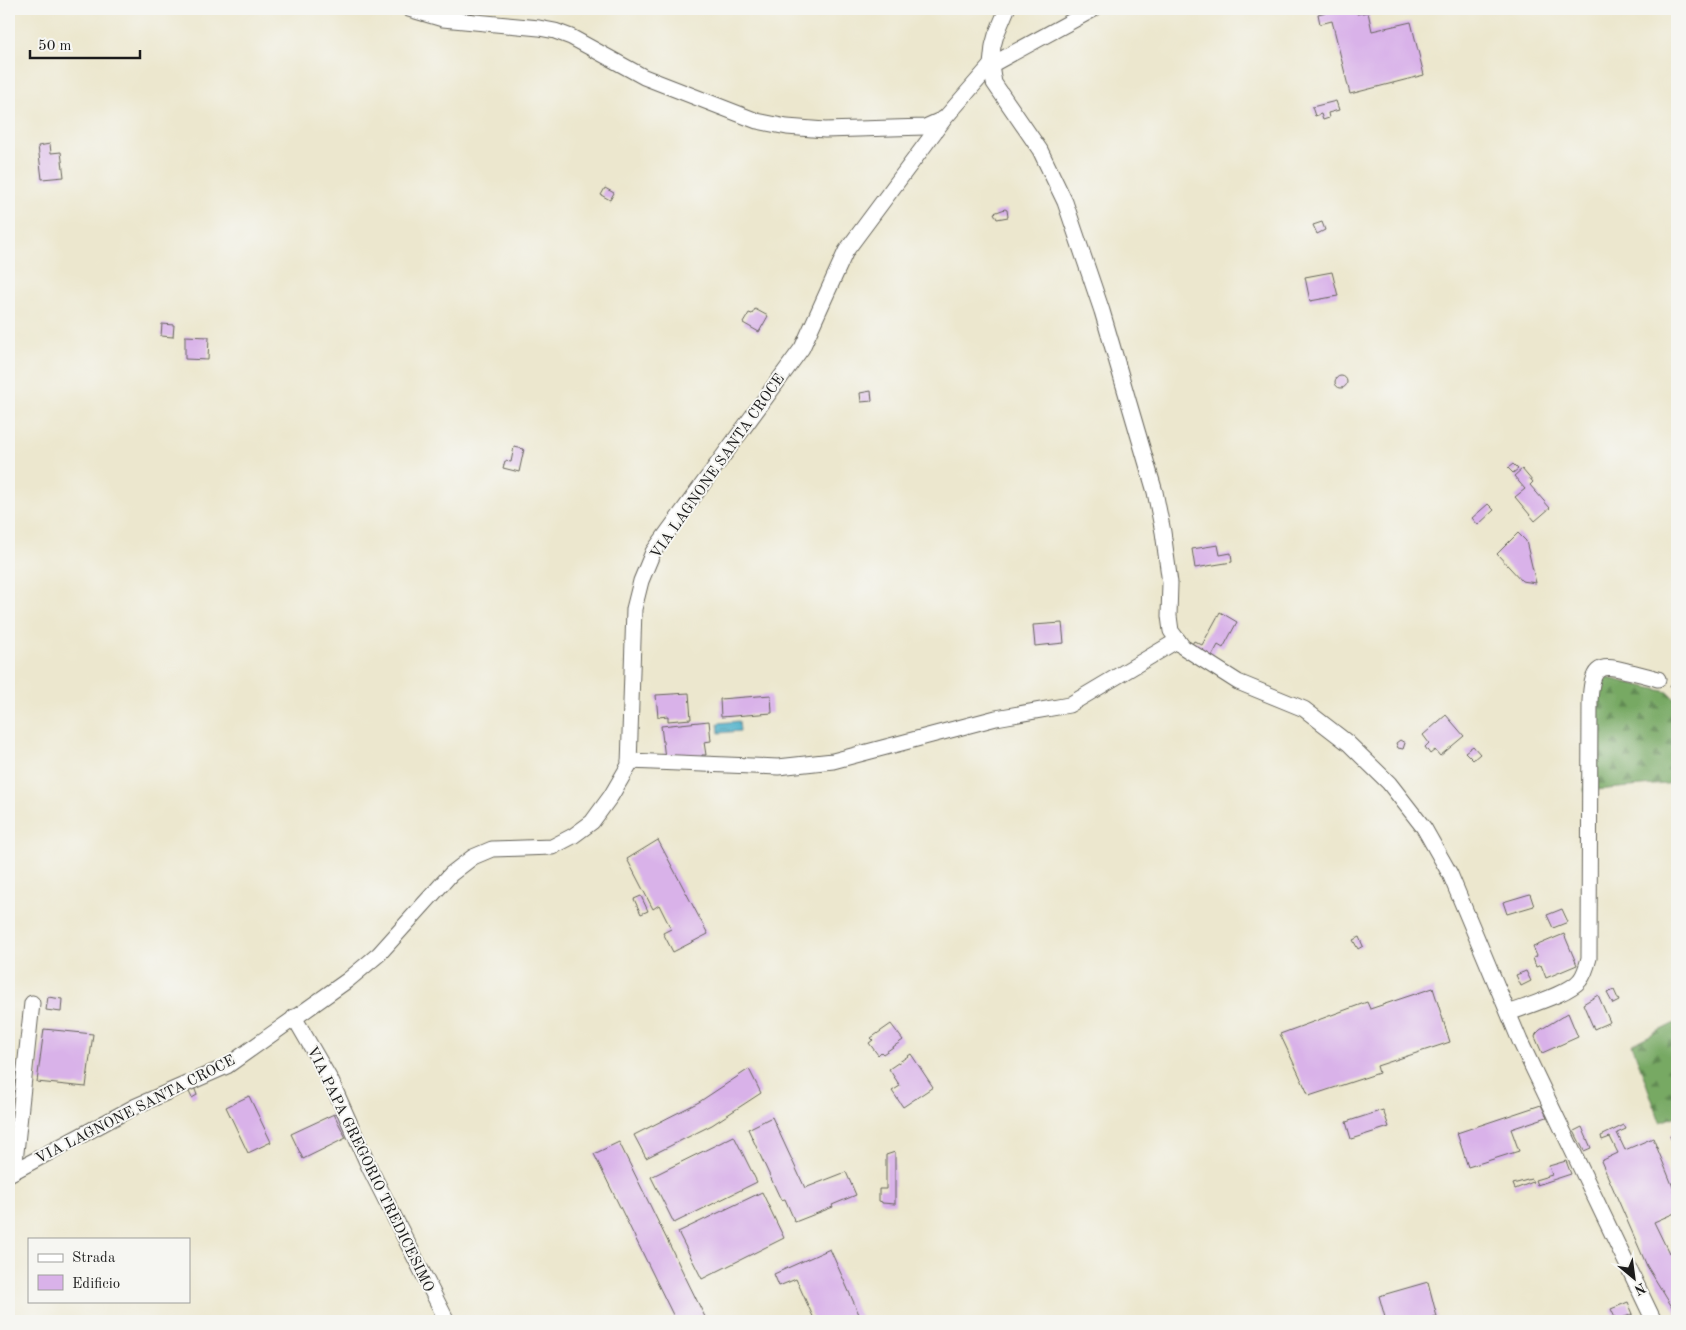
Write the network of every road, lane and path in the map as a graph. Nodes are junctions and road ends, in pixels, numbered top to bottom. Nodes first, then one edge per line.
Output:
1 (409, 9) edge
2 (1007, 9) edge
3 (1094, 9) edge
4 (991, 65) junction
5 (945, 118) junction
6 (1178, 640) junction
7 (1658, 679) dead end
8 (629, 761) junction
9 (32, 1003) dead end
10 (1509, 1013) junction
11 (294, 1017) junction
12 (11, 1173) edge
13 (447, 1321) edge
14 (1654, 1321) edge

1 - 5 street
2 - 4 street
3 - 4 street
4 - 5 street, VIA LAGNONE SANTA CROCE
4 - 6 street
5 - 8 street, VIA LAGNONE SANTA CROCE
6 - 8 street
6 - 10 street
7 - 10 street
8 - 11 street, VIA LAGNONE SANTA CROCE
9 - 12 street
10 - 14 street
11 - 12 street, VIA LAGNONE SANTA CROCE
11 - 13 street, VIA PAPA GREGORIO TREDICESIMO

